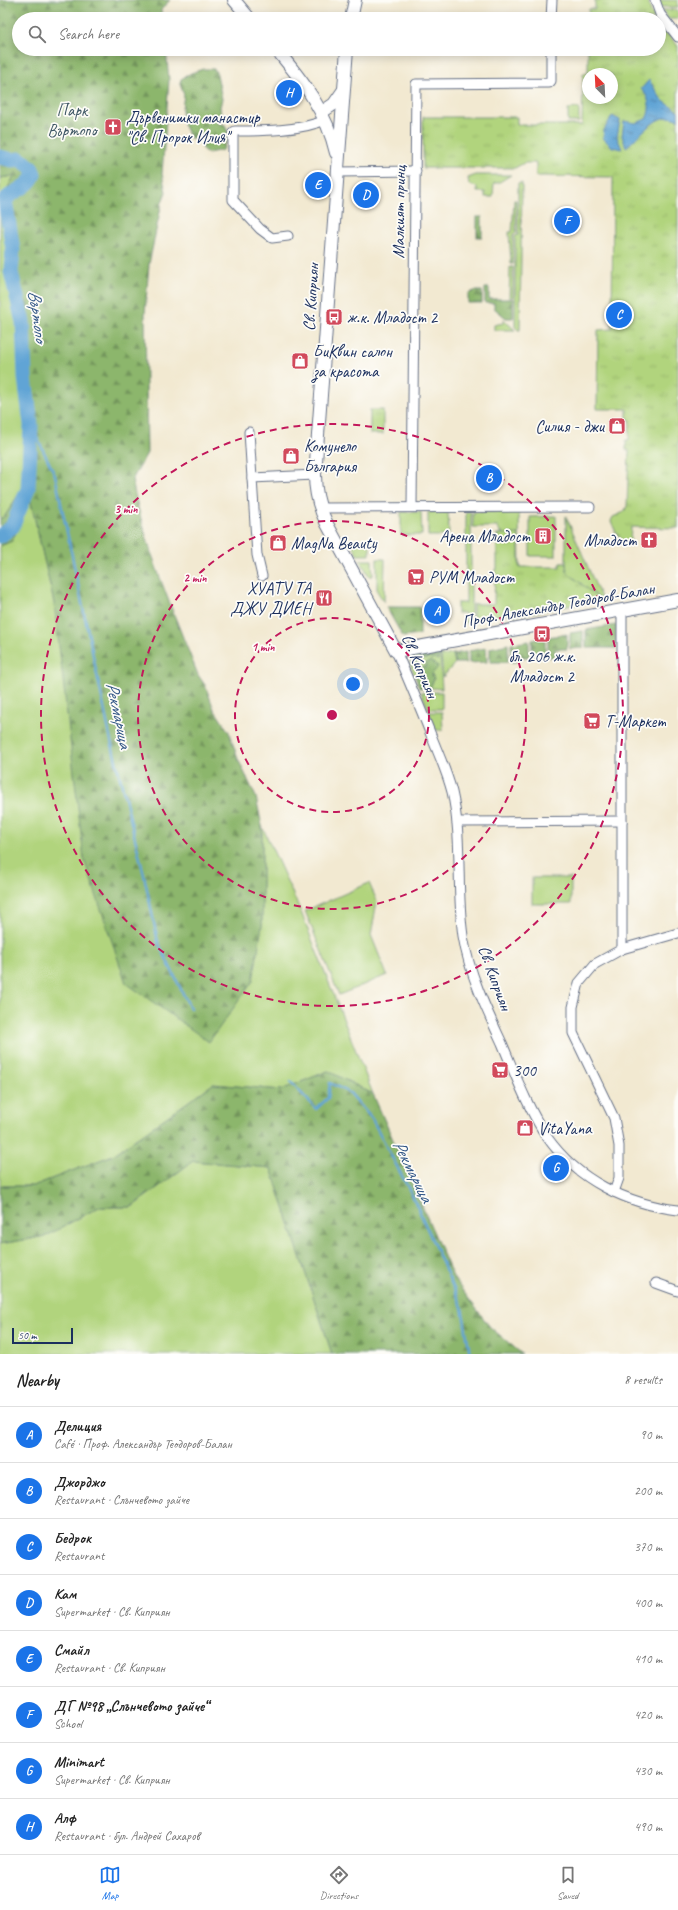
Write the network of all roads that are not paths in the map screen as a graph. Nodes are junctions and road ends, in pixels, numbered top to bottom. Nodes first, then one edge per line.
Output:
1 (234, 0) edge
2 (355, 0) edge
3 (552, 0) edge
4 (655, 0) edge
5 (244, 12) edge
6 (352, 12) edge
7 (551, 12) edge
8 (659, 12) edge
9 (666, 22) edge
10 (678, 37) edge
11 (282, 56) edge
12 (347, 56) edge
13 (551, 56) edge
14 (345, 84) junction
15 (344, 101) junction
16 (323, 116) junction
17 (338, 167) junction
18 (416, 171) junction
19 (288, 236) dead end
20 (249, 432) dead end
21 (315, 475) junction
22 (252, 478) junction
23 (590, 506) dead end
24 (412, 507) junction
25 (320, 508) junction
26 (262, 576) dead end
27 (678, 600) edge
28 (622, 610) junction
29 (396, 651) junction
30 (622, 821) junction
31 (457, 822) junction
32 (678, 933) edge
33 (622, 949) junction
34 (614, 1192) junction
35 (678, 1210) edge
36 (656, 1283) dead end
37 (678, 1291) edge

1 - 5 street
2 - 6 street
3 - 7 street
4 - 8 street
9 - 10 street
11 - 16 street
12 - 14 street, Св. Киприян
13 - 18 street, Малкият принц
14 - 15 street, Св. Киприян
14 - 16 street
15 - 16 street
15 - 17 street, Св. Киприян
16 - 17 street
16 - 19 street
17 - 18 street
17 - 21 street, Св. Киприян
18 - 24 street, Малкият принц
20 - 22 street
21 - 22 street
21 - 25 street, Св. Киприян
22 - 26 street
23 - 24 street
24 - 25 street
25 - 29 street, Св. Киприян
27 - 28 street, Проф. Александър Теодоров-Балан
28 - 29 street, Проф. Александър Теодоров-Балан
28 - 30 street
29 - 31 street, Св. Киприян
30 - 31 street
30 - 33 street
31 - 34 street, Св. Киприян
32 - 33 street
33 - 34 street
34 - 35 street, Св. Киприян
36 - 37 street

